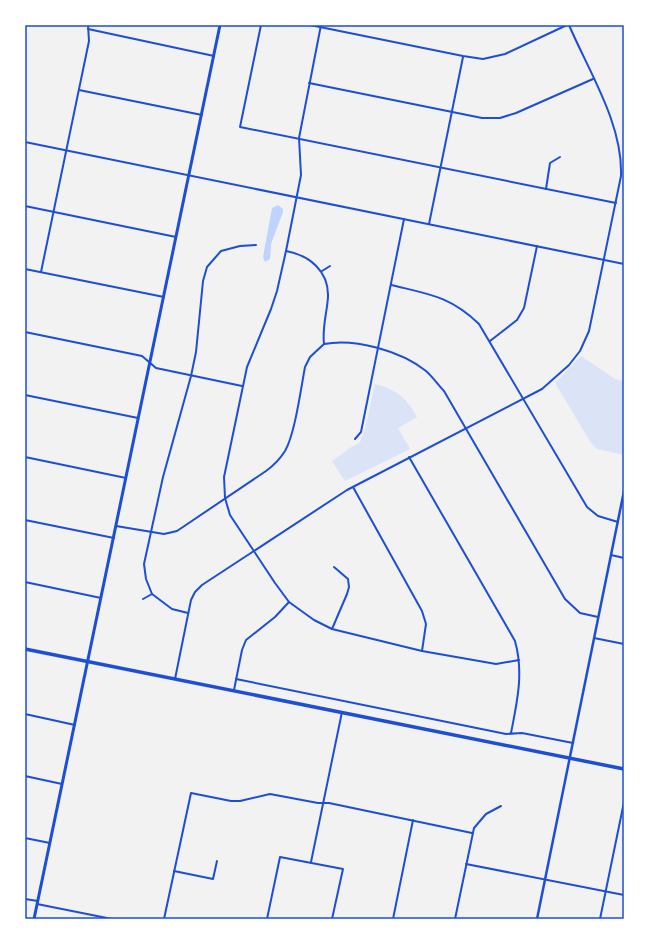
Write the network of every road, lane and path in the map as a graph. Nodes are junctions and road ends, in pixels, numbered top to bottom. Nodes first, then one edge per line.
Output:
1 (88, 25) edge
2 (220, 25) edge
3 (261, 25) edge
4 (310, 25) edge
5 (568, 25) edge
6 (321, 26) edge
7 (88, 29) junction
8 (214, 56) junction
9 (463, 56) junction
10 (593, 78) junction
11 (309, 83) junction
12 (79, 90) junction
13 (452, 112) junction
14 (202, 115) junction
15 (298, 138) junction
16 (25, 142) edge
17 (66, 151) junction
18 (560, 158) dead end
19 (440, 167) junction
20 (189, 175) junction
21 (546, 189) junction
22 (296, 198) junction
23 (616, 204) junction
24 (25, 206) edge
25 (54, 212) junction
26 (404, 219) junction
27 (429, 224) junction
28 (176, 237) junction
29 (256, 245) dead end
30 (537, 246) junction
31 (286, 251) junction
32 (605, 260) junction
33 (624, 264) edge
34 (330, 266) dead end
35 (25, 269) edge
36 (322, 271) junction
37 (41, 272) junction
38 (391, 286) junction
39 (164, 297) junction
40 (25, 332) edge
41 (490, 341) junction
42 (324, 344) junction
43 (378, 348) junction
44 (150, 364) junction
45 (191, 376) junction
46 (242, 386) junction
47 (25, 395) edge
48 (523, 399) junction
49 (138, 418) junction
50 (466, 428) junction
51 (355, 439) dead end
52 (25, 457) edge
53 (409, 457) junction
54 (126, 478) junction
55 (352, 487) junction
56 (624, 490) edge
57 (225, 498) junction
58 (25, 520) edge
59 (618, 522) junction
60 (116, 526) junction
61 (150, 532) junction
62 (114, 538) junction
63 (253, 551) junction
64 (611, 555) junction
65 (624, 558) edge
66 (334, 567) dead end
67 (25, 582) edge
68 (152, 594) junction
69 (101, 598) junction
70 (143, 599) dead end
71 (290, 602) junction
72 (188, 613) junction
73 (598, 617) junction
74 (332, 629) junction
75 (594, 638) junction
76 (624, 644) edge
77 (25, 649) edge
78 (422, 651) junction
79 (519, 660) junction
80 (88, 661) junction
81 (175, 678) junction
82 (236, 679) junction
83 (234, 690) junction
84 (342, 712) junction
85 (25, 714) edge
86 (75, 724) junction
87 (511, 733) junction
88 (573, 743) junction
89 (570, 758) junction
90 (624, 769) edge
91 (25, 776) edge
92 (62, 784) junction
93 (624, 802) edge
94 (323, 804) junction
95 (501, 806) dead end
96 (413, 820) junction
97 (472, 833) junction
98 (25, 838) edge
99 (50, 843) junction
100 (217, 861) dead end
101 (311, 862) junction
102 (466, 864) junction
103 (174, 871) junction
104 (545, 880) junction
105 (605, 892) junction
106 (624, 896) edge
107 (25, 899) edge
108 (38, 903) junction
109 (92, 915) junction
110 (34, 919) edge
111 (92, 919) edge
112 (112, 919) edge
113 (164, 919) edge
114 (267, 919) edge
115 (332, 919) edge
116 (393, 919) edge
117 (455, 919) edge
118 (537, 919) edge
119 (600, 919) edge

1 - 7 street
2 - 8 main road
3 - 15 street
4 - 6 street
5 - 9 street
5 - 10 street
6 - 9 street
6 - 11 street
7 - 8 street
7 - 12 street
8 - 14 main road
9 - 13 street
10 - 13 street
10 - 23 street
11 - 13 street
11 - 15 street
12 - 14 street
12 - 17 street
13 - 19 street
14 - 20 main road
15 - 19 street
15 - 22 street
16 - 17 street
17 - 20 street
17 - 25 street
18 - 21 street
19 - 21 street
19 - 27 street
20 - 22 street
20 - 28 main road
21 - 23 street
22 - 26 street
22 - 31 street
23 - 32 street
24 - 25 street
25 - 28 street
25 - 37 street
26 - 27 street
26 - 38 street
27 - 30 street
28 - 39 main road
29 - 45 street
30 - 32 street
30 - 41 street
31 - 36 street
31 - 46 street
32 - 33 street
32 - 48 street
34 - 36 street
35 - 37 street
36 - 42 street
37 - 39 street
38 - 41 street
38 - 43 street
39 - 44 main road
40 - 44 street
41 - 48 street
42 - 43 street
42 - 57 street
43 - 50 street
43 - 51 street
44 - 45 street
44 - 49 main road
45 - 46 street
45 - 61 street
46 - 57 street
47 - 49 street
48 - 50 street
48 - 59 street
49 - 54 main road
50 - 53 street
50 - 73 street
52 - 54 street
53 - 55 street
53 - 79 street
54 - 60 main road
55 - 63 street
55 - 78 street
56 - 59 street
57 - 61 street
57 - 63 street
58 - 62 street
59 - 64 street
60 - 61 street
60 - 62 main road
61 - 68 street
62 - 69 main road
63 - 71 street
63 - 72 street
64 - 65 street
64 - 73 street
66 - 74 street
67 - 69 street
68 - 70 street
68 - 72 street
69 - 80 main road
71 - 74 street
71 - 82 street
72 - 81 street
73 - 75 street
74 - 78 street
75 - 76 street
75 - 88 street
77 - 80 main road
78 - 79 street
79 - 87 street
80 - 81 main road
80 - 86 main road
81 - 83 main road
82 - 83 street
82 - 87 street
83 - 84 main road
84 - 89 main road
84 - 94 street
85 - 86 street
86 - 92 main road
87 - 88 street
88 - 89 street
89 - 90 main road
89 - 104 street
91 - 92 street
92 - 99 main road
93 - 105 street
94 - 96 street
94 - 101 street
94 - 103 street
95 - 97 street
96 - 97 street
96 - 116 street
97 - 102 street
98 - 99 street
99 - 108 main road
100 - 103 street
101 - 114 street
101 - 115 street
102 - 104 street
102 - 117 street
103 - 113 street
104 - 105 street
104 - 118 street
105 - 106 street
105 - 119 street
107 - 108 street
108 - 109 street
108 - 110 main road
109 - 111 street
109 - 112 street

